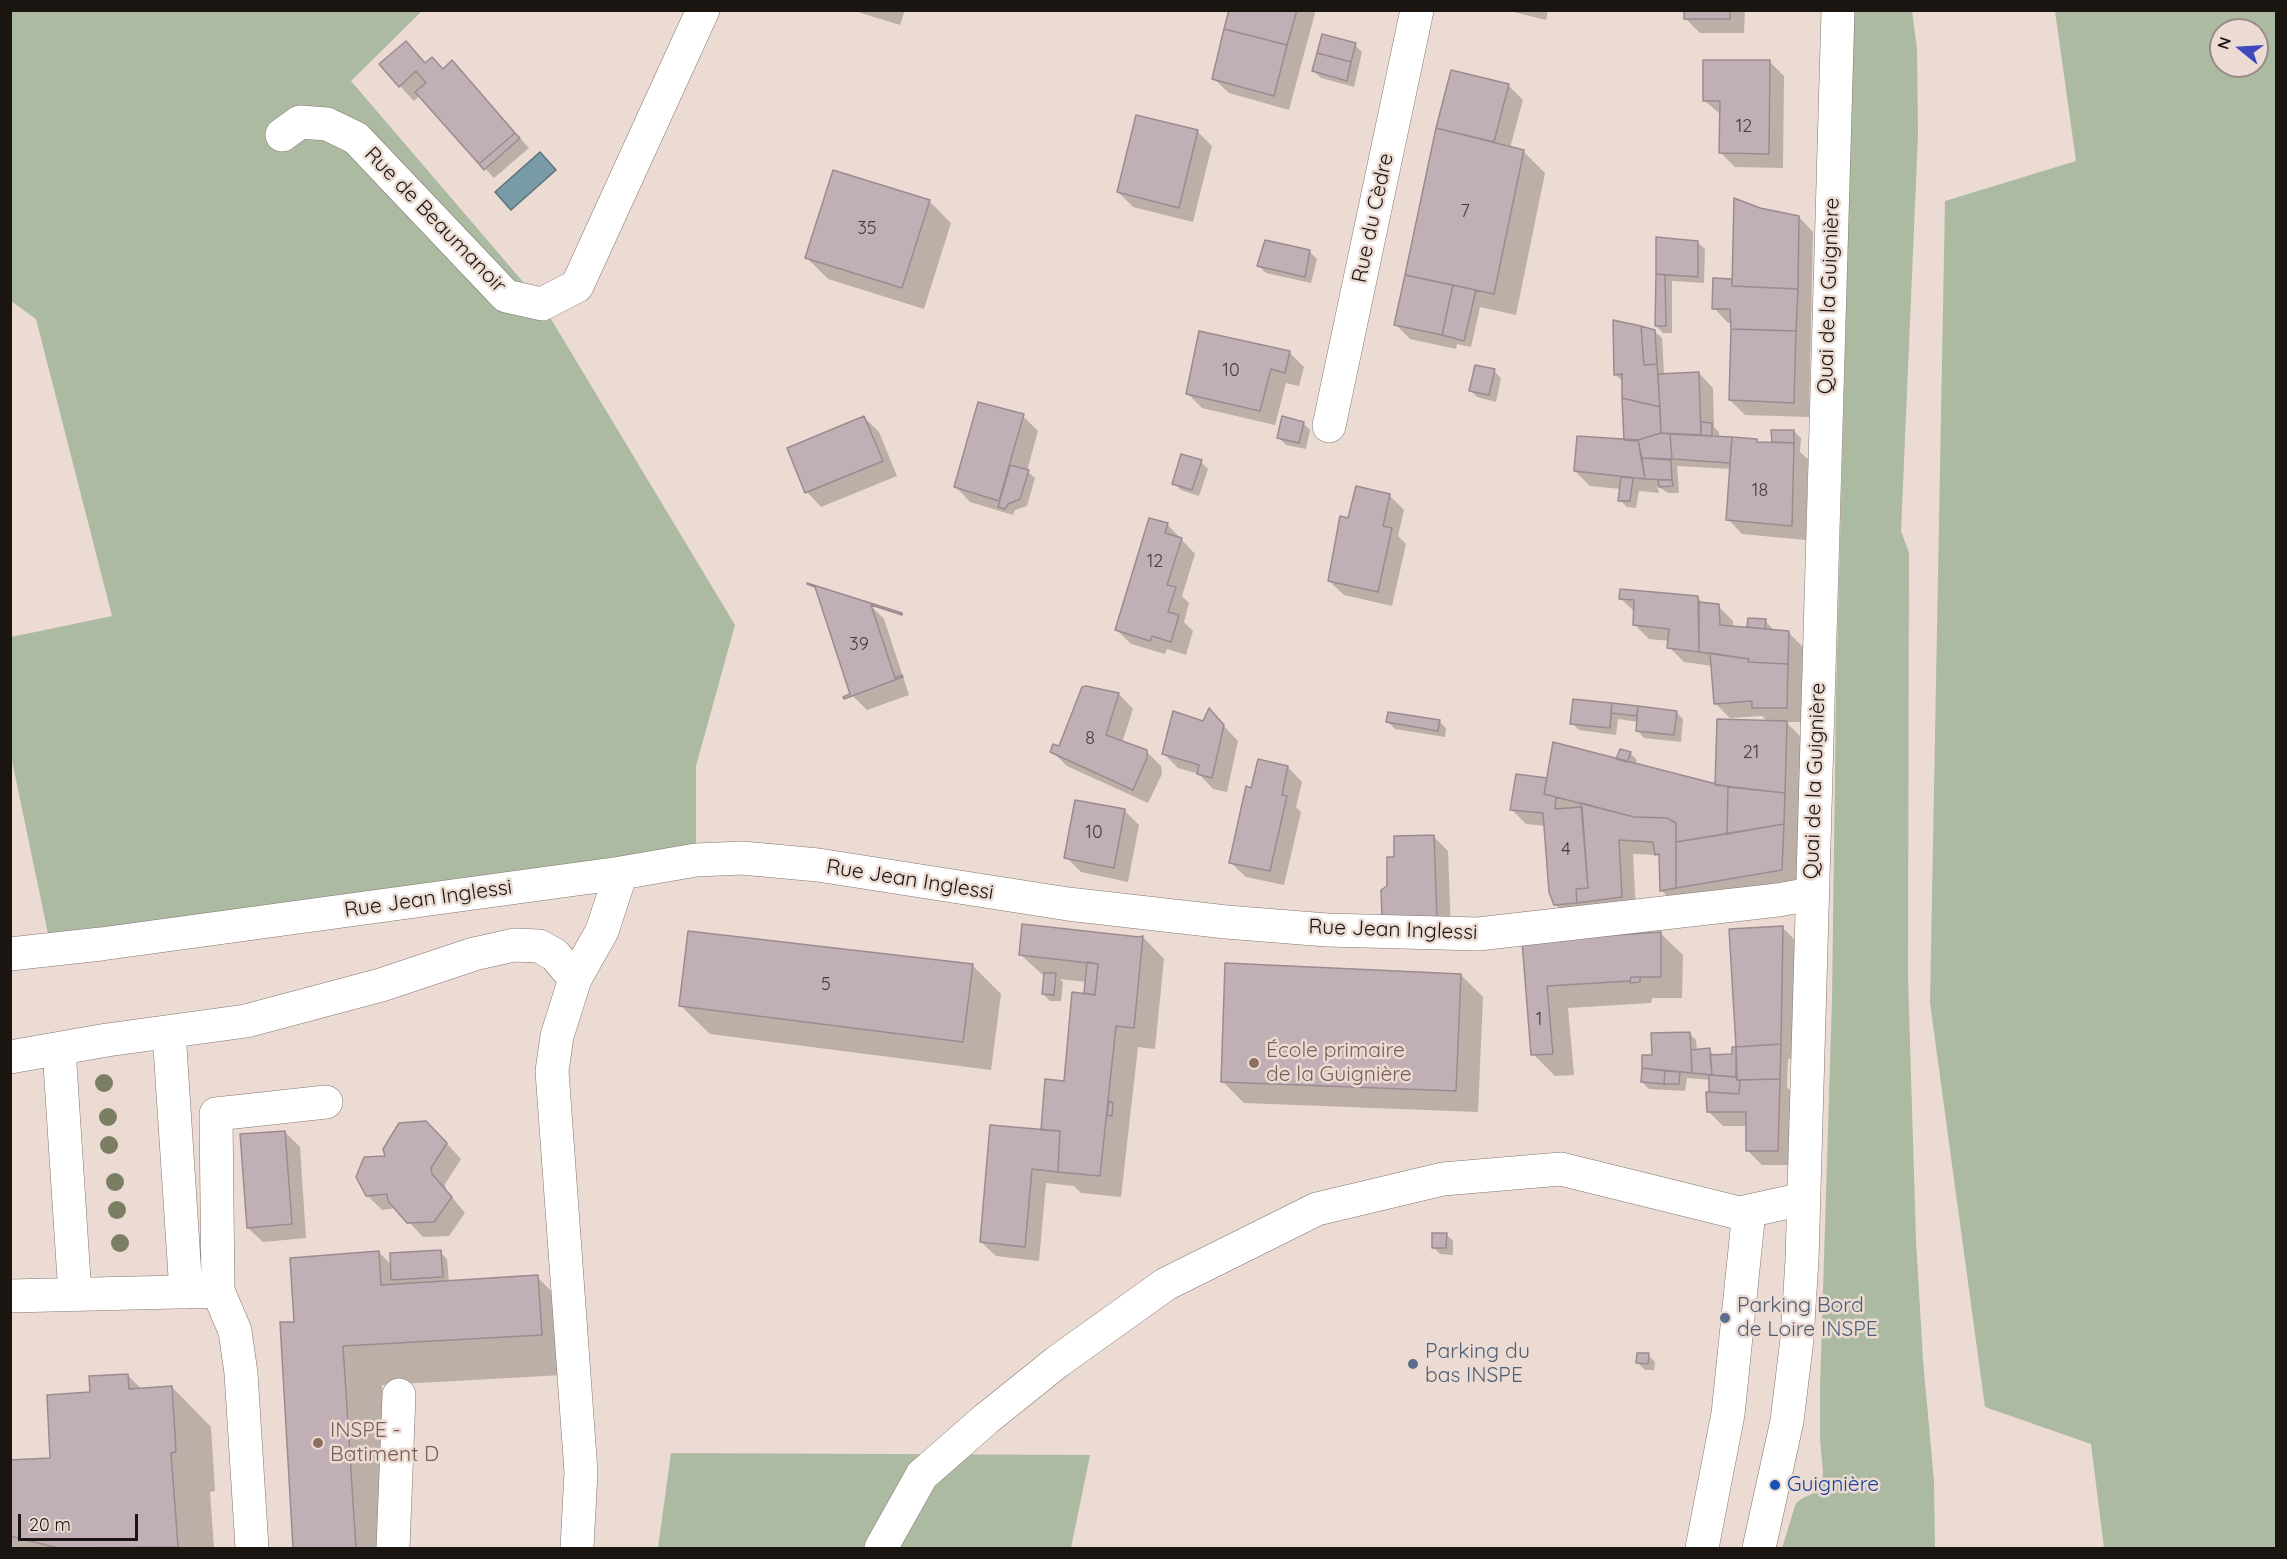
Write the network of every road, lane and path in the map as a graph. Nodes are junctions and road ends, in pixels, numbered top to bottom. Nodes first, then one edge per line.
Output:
1 (703, 10) edge
2 (1417, 10) edge
3 (1838, 10) edge
4 (282, 135) dead end
5 (1329, 426) dead end
6 (621, 873) junction
7 (1811, 894) junction
8 (10, 954) edge
9 (575, 979) junction
10 (169, 1032) junction
11 (59, 1048) junction
12 (10, 1057) edge
13 (326, 1102) dead end
14 (1803, 1199) junction
15 (1749, 1211) junction
16 (202, 1291) junction
17 (75, 1295) junction
18 (10, 1296) edge
19 (399, 1395) dead end
20 (252, 1548) edge
21 (393, 1548) edge
22 (577, 1548) edge
23 (881, 1548) edge
24 (1702, 1548) edge
25 (1759, 1548) edge

1 - 4 street, Rue de Beaumanoir
2 - 5 street, Rue du Cèdre
3 - 7 street, Quai de la Guignière
6 - 7 street, Rue Jean Inglessi
6 - 8 street, Rue Jean Inglessi
6 - 9 street
7 - 14 street, Quai de la Guignière
9 - 10 street
9 - 22 street
10 - 11 street
10 - 16 street
11 - 12 street
11 - 17 street
13 - 16 street
14 - 15 street
14 - 25 street, Quai de la Guignière
15 - 23 street
15 - 24 street
16 - 17 street
16 - 20 street
17 - 18 street
19 - 21 street

